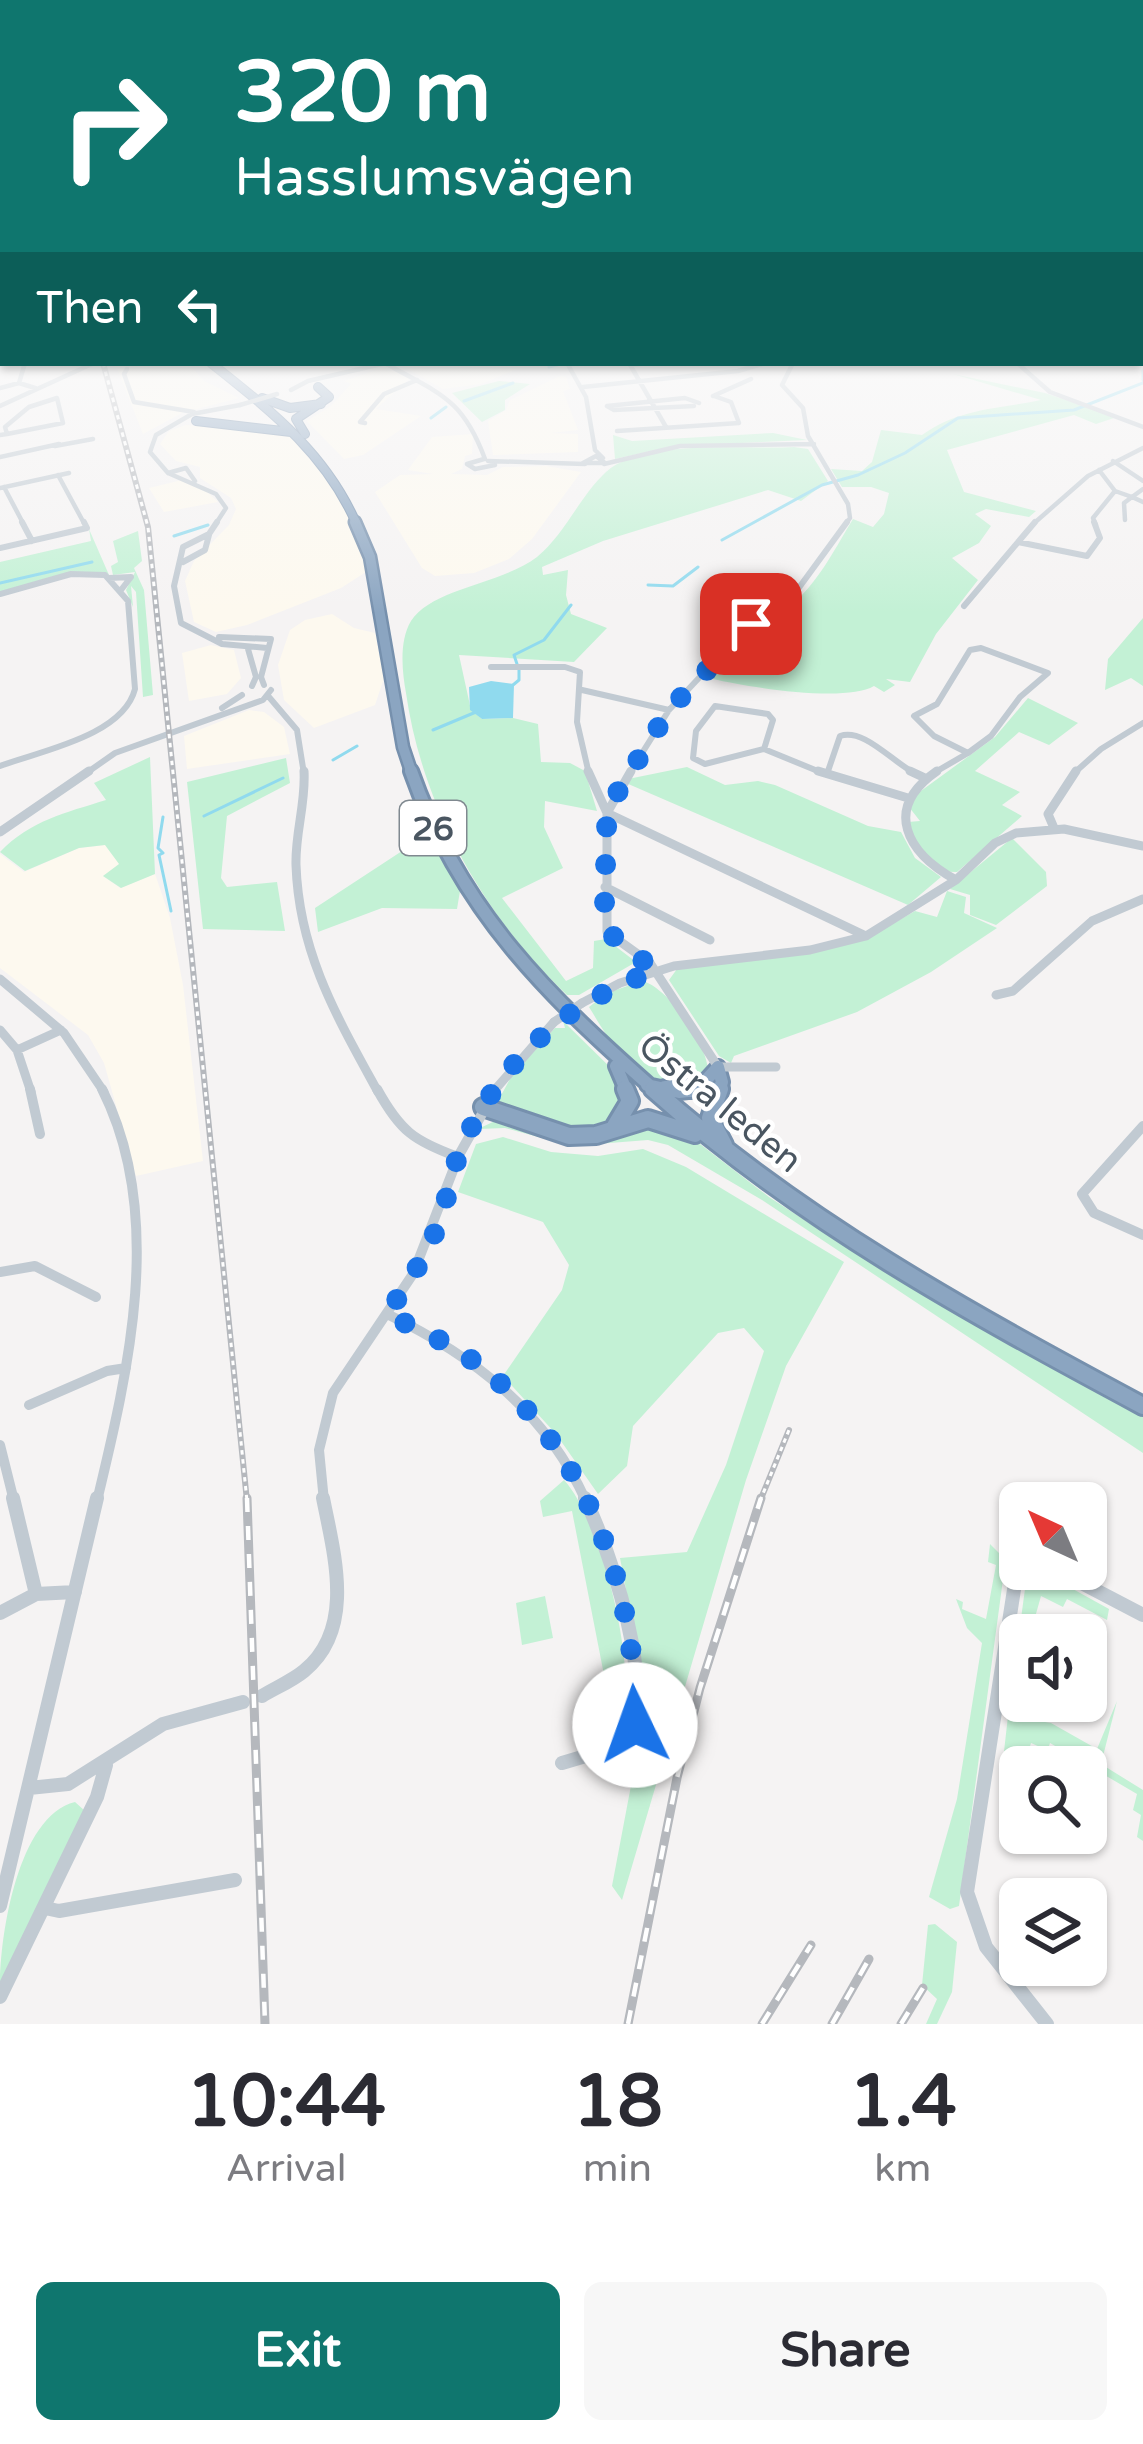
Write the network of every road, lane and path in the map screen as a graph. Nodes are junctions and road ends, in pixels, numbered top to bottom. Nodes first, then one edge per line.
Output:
1 (55, 424) edge
2 (175, 424) edge
3 (226, 424) edge
4 (247, 424) edge
5 (286, 424) edge
6 (287, 424) edge
7 (299, 424) edge
8 (472, 424) edge
9 (591, 424) edge
10 (707, 424) edge
11 (808, 424) edge
12 (695, 425) joint
13 (666, 427) joint
14 (240, 428) junction
15 (617, 431) dead end
16 (3, 434) edge
17 (93, 440) dead end
18 (311, 443) junction
19 (814, 444) junction
20 (477, 448) junction
21 (1143, 448) edge
22 (596, 450) junction
23 (319, 456) junction
24 (0, 458) edge
25 (586, 460) junction
26 (604, 460) junction
27 (1113, 460) junction
28 (487, 462) junction
29 (1100, 471) junction
30 (170, 472) junction
31 (189, 472) junction
32 (69, 473) dead end
33 (58, 475) junction
34 (1141, 482) edge
35 (196, 483) junction
36 (2, 487) edge
37 (1115, 491) junction
38 (1132, 497) junction
39 (1143, 502) edge
40 (1125, 520) dead end
41 (32, 541) junction
42 (1018, 542) junction
43 (0, 548) edge
44 (109, 578) junction
45 (121, 590) junction
46 (0, 594) edge
47 (964, 606) dead end
48 (384, 644) junction
49 (247, 645) junction
50 (267, 648) junction
51 (491, 667) dead end
52 (259, 674) junction
53 (246, 690) junction
54 (582, 690) junction
55 (268, 691) junction
56 (256, 701) junction
57 (279, 710) junction
58 (669, 710) junction
59 (208, 717) junction
60 (1143, 723) edge
61 (764, 749) junction
62 (970, 754) junction
63 (0, 766) edge
64 (827, 775) junction
65 (926, 778) junction
66 (908, 798) junction
67 (607, 813) junction
68 (1054, 828) junction
69 (0, 832) edge
70 (1143, 846) edge
71 (956, 880) junction
72 (605, 887) junction
73 (1143, 899) edge
74 (866, 936) junction
75 (710, 940) dead end
76 (656, 971) junction
77 (0, 979) edge
78 (996, 995) dead end
79 (0, 1030) edge
80 (61, 1030) junction
81 (17, 1050) junction
82 (609, 1055) junction
83 (718, 1067) junction
84 (776, 1067) dead end
85 (643, 1084) junction
86 (482, 1107) junction
87 (1143, 1126) edge
88 (611, 1130) junction
89 (40, 1134) dead end
90 (709, 1139) junction
91 (729, 1155) junction
92 (458, 1157) junction
93 (1143, 1234) edge
94 (0, 1273) edge
95 (96, 1297) dead end
96 (387, 1314) junction
97 (126, 1368) junction
98 (29, 1405) dead end
99 (1143, 1406) edge
100 (0, 1445) edge
101 (1013, 1590) edge
102 (1095, 1590) edge
103 (75, 1592) junction
104 (36, 1594) junction
105 (0, 1612) edge
106 (1143, 1615) edge
107 (262, 1696) dead end
108 (243, 1702) dead end
109 (562, 1763) dead end
110 (106, 1765) junction
111 (28, 1788) junction
112 (235, 1880) dead end
113 (0, 1906) edge
114 (45, 1908) junction
115 (0, 1997) edge
116 (1047, 2024) edge

1 - 16 street
2 - 30 street
3 - 14 highway
4 - 14 highway
5 - 23 highway, Östra leden / 26
6 - 18 highway, Östra leden / 26
7 - 18 highway
8 - 20 street
9 - 22 street
10 - 12 street
11 - 19 street
12 - 13 street
13 - 15 street
14 - 23 highway
17 - 24 street
18 - 48 highway, Östra leden / 26
19 - 26 street
19 - 58 street
20 - 28 street
20 - 28 street
21 - 27 street
22 - 25 street
22 - 26 street
23 - 48 highway, Östra leden / 26
25 - 26 street
25 - 28 street
27 - 29 street
27 - 34 street
29 - 34 street
29 - 37 street
29 - 42 street
30 - 31 street
30 - 31 street
30 - 35 street
31 - 35 street
32 - 33 street
33 - 36 street
33 - 41 street
34 - 38 street
35 - 49 street
36 - 41 street
37 - 38 street
37 - 42 street
38 - 39 street
38 - 40 street
41 - 43 street
42 - 47 street
44 - 45 street
44 - 45 street
44 - 46 street
45 - 63 street
48 - 82 highway, Östra leden / 26
49 - 50 street
49 - 50 street
49 - 52 street
50 - 52 street
51 - 54 street
52 - 53 street
52 - 55 street
53 - 55 street
53 - 56 street
53 - 59 street
54 - 58 street
54 - 67 street
55 - 56 street
55 - 57 street
56 - 57 street
56 - 59 street
57 - 92 street
58 - 67 street
59 - 69 street
60 - 68 street
61 - 61 street
61 - 64 street
62 - 62 street
62 - 65 street
64 - 65 street
64 - 66 street
65 - 66 street
66 - 71 street
67 - 72 street
67 - 74 street
68 - 70 street
68 - 71 street
71 - 74 street
72 - 75 street
72 - 76 street
73 - 78 street
74 - 76 street
76 - 83 street
76 - 86 street, bridge
77 - 80 street
79 - 81 street
80 - 81 street
80 - 97 street
81 - 89 street
82 - 85 highway, Östra leden / 26
82 - 88 highway
83 - 84 street
83 - 85 highway
83 - 91 highway
85 - 90 highway, Östra leden / 26
86 - 88 highway
86 - 92 street
87 - 93 street
88 - 90 highway
90 - 91 highway, Östra leden / 26
91 - 99 highway, Östra leden / 26
92 - 96 street
94 - 95 street
96 - 107 street
96 - 109 street
97 - 98 street
97 - 103 street
100 - 104 street
101 - 116 street
102 - 106 street
103 - 104 street
103 - 111 street
104 - 105 street
108 - 110 street
110 - 111 street
110 - 114 street
111 - 113 street
112 - 114 street
114 - 115 street

